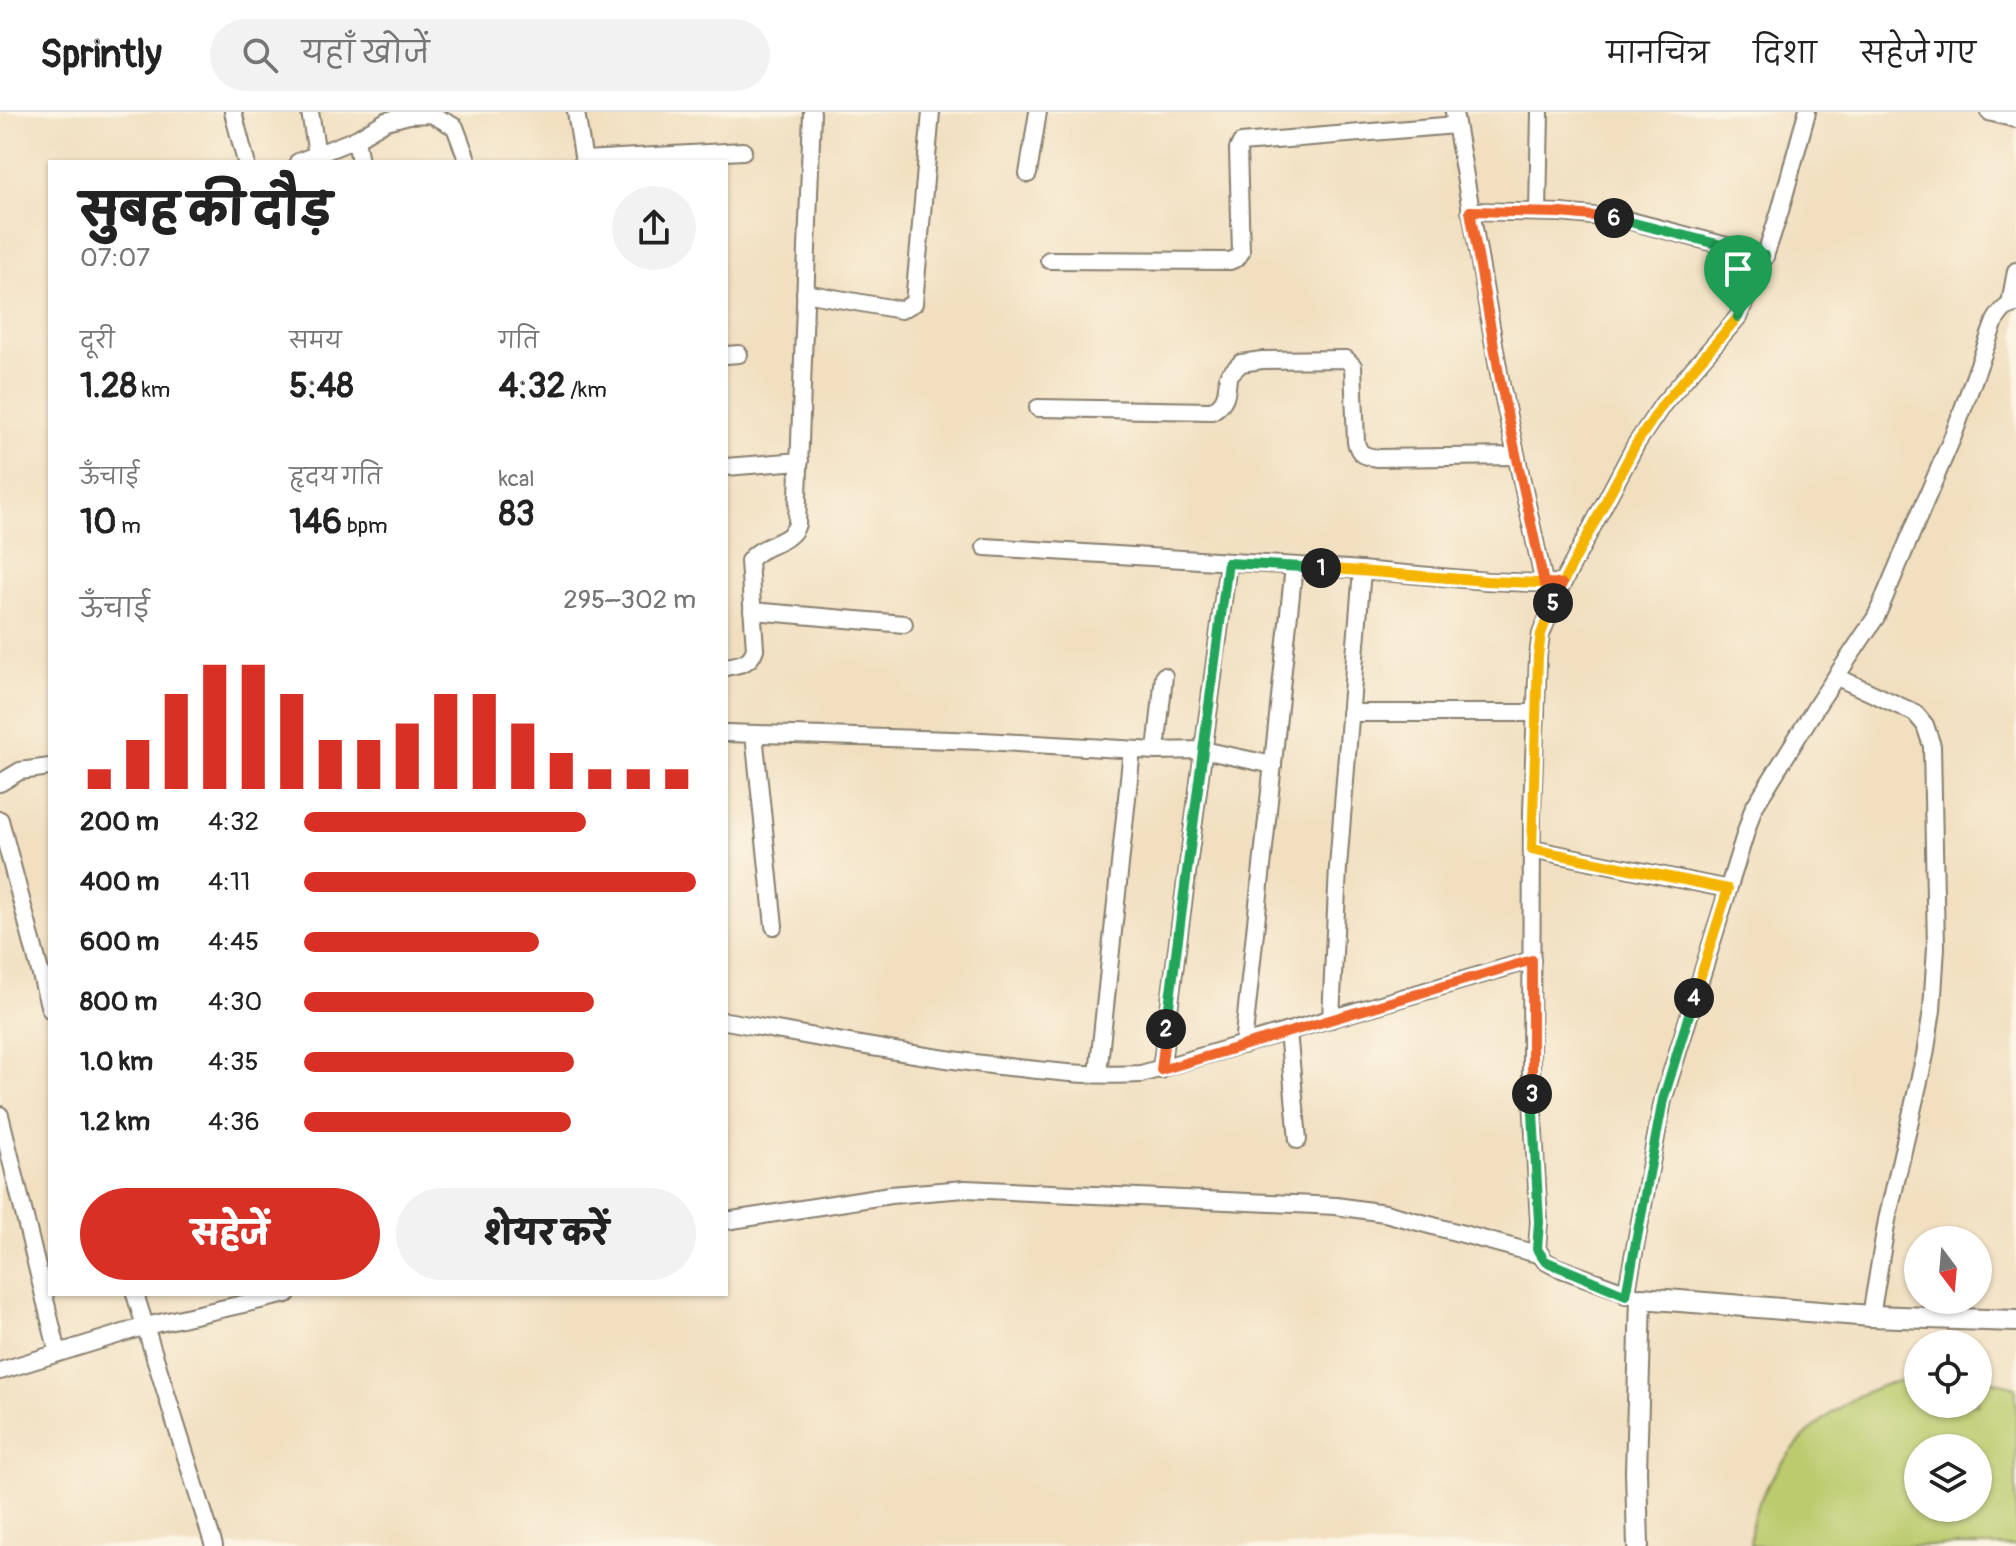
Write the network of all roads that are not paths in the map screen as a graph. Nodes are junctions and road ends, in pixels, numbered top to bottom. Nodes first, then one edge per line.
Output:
1 (233, 112) edge
2 (310, 112) edge
3 (576, 112) edge
4 (812, 112) edge
5 (931, 112) edge
6 (1038, 112) edge
7 (1540, 112) edge
8 (1807, 112) edge
9 (1989, 112) edge
10 (431, 113) edge
11 (1455, 118) edge
12 (2016, 119) edge
13 (356, 139) junction
14 (743, 151) dead end
15 (317, 154) junction
16 (245, 160) edge
17 (303, 160) edge
18 (360, 160) edge
19 (467, 160) edge
20 (584, 160) edge
21 (600, 160) edge
22 (1028, 174) dead end
23 (1470, 211) junction
24 (1538, 212) junction
25 (1765, 256) junction
26 (1049, 260) dead end
27 (2016, 271) edge
28 (805, 293) junction
29 (2013, 304) edge
30 (1038, 408) dead end
31 (1515, 456) junction
32 (800, 461) junction
33 (728, 467) edge
34 (985, 547) dead end
35 (1228, 563) junction
36 (1294, 566) junction
37 (1362, 570) junction
38 (1544, 583) junction
39 (1562, 584) junction
40 (752, 611) junction
41 (904, 624) dead end
42 (728, 667) edge
43 (1164, 676) dead end
44 (1837, 677) junction
45 (1350, 713) junction
46 (1536, 713) junction
47 (728, 733) edge
48 (754, 734) junction
49 (1132, 750) junction
50 (1203, 750) junction
51 (1156, 751) junction
52 (1273, 765) junction
53 (48, 767) edge
54 (0, 783) edge
55 (0, 820) edge
56 (1532, 849) junction
57 (1728, 889) junction
58 (774, 926) dead end
59 (1532, 960) junction
60 (48, 1001) edge
61 (1331, 1019) junction
62 (728, 1021) edge
63 (1288, 1031) junction
64 (1243, 1045) junction
65 (1161, 1070) junction
66 (1098, 1074) junction
67 (0, 1115) edge
68 (1298, 1140) dead end
69 (728, 1221) edge
70 (1541, 1255) junction
71 (136, 1296) edge
72 (278, 1296) edge
73 (1634, 1297) junction
74 (1871, 1316) junction
75 (2016, 1321) edge
76 (146, 1326) junction
77 (58, 1353) junction
78 (0, 1369) edge
79 (214, 1546) edge
80 (1638, 1546) edge

1 - 16 street
2 - 15 street
3 - 20 street
4 - 28 street
5 - 28 street
6 - 22 street
7 - 24 street
8 - 25 street
9 - 12 street
10 - 13 street
10 - 19 street
11 - 23 street
11 - 26 street
13 - 15 street
13 - 18 street
14 - 21 street
15 - 17 street
23 - 24 street
23 - 31 street
24 - 25 street
25 - 39 street
27 - 29 street
28 - 32 street
29 - 44 street
30 - 31 street
31 - 38 street
32 - 33 street
32 - 40 street
34 - 35 street
35 - 36 street
35 - 50 street
36 - 37 street
36 - 52 street
37 - 38 street
37 - 45 street
38 - 39 street
39 - 46 street
40 - 41 street
40 - 42 street
43 - 51 street
44 - 57 street
44 - 74 street
45 - 46 street
45 - 61 street
46 - 56 street
47 - 48 street
48 - 49 street
48 - 58 street
49 - 51 street
49 - 66 street
50 - 51 street
50 - 52 street
50 - 65 street
52 - 64 street
53 - 54 street
55 - 60 street
56 - 57 street
56 - 59 street
57 - 73 street
59 - 61 street
59 - 70 street
61 - 63 street
62 - 66 street
63 - 64 street
63 - 68 street
64 - 65 street
65 - 66 street
67 - 77 street
69 - 70 street
70 - 73 street
71 - 76 street
72 - 76 street
73 - 74 street
73 - 80 street
74 - 75 street
76 - 77 street
76 - 79 street
77 - 78 street

